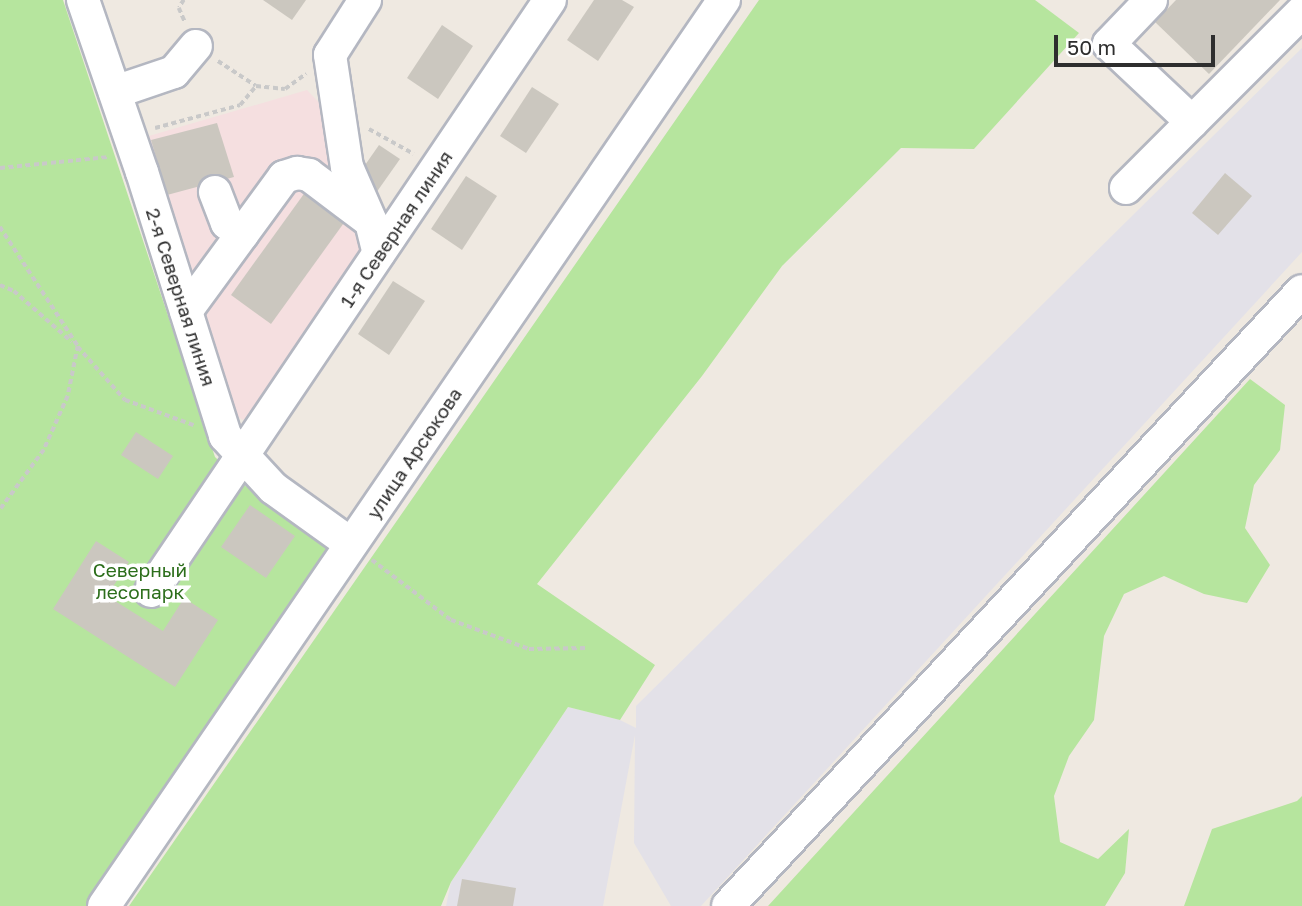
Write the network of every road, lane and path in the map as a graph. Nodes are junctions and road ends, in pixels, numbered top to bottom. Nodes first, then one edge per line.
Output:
1 (83, 0) edge
2 (184, 0) edge
3 (365, 0) edge
4 (550, 0) edge
5 (724, 0) edge
6 (1151, 0) edge
7 (1302, 12) edge
8 (196, 46) junction
9 (330, 55) junction
10 (256, 86) junction
11 (114, 92) junction
12 (340, 116) junction
13 (1192, 122) junction
14 (140, 157) junction
15 (0, 168) edge
16 (436, 169) junction
17 (1126, 188) dead end
18 (215, 191) dead end
19 (372, 222) junction
20 (0, 227) edge
21 (242, 234) junction
22 (379, 253) junction
23 (0, 285) edge
24 (1302, 292) edge
25 (186, 311) junction
26 (78, 346) junction
27 (233, 447) junction
28 (0, 510) edge
29 (351, 544) junction
30 (151, 591) dead end
31 (586, 648) dead end
32 (104, 906) edge
33 (728, 906) edge

1 - 11 street, 2-я Северная линия
2 - 8 path
3 - 9 street
4 - 16 street, 1-я Северная линия
5 - 29 street, улица Арсюкова
6 - 13 street
7 - 13 street
8 - 10 path
8 - 11 street
9 - 10 path
9 - 12 street
10 - 14 path
11 - 14 street, 2-я Северная линия
12 - 16 path
12 - 19 street
13 - 17 street
14 - 15 path
14 - 25 street, 2-я Северная линия
16 - 22 street, 1-я Северная линия
18 - 21 street
19 - 21 street
19 - 22 street
20 - 26 path
21 - 25 street
22 - 27 street, 1-я Северная линия
23 - 26 path
24 - 33 street
25 - 27 street, 2-я Северная линия
26 - 27 path
26 - 28 path
27 - 29 street, 2-я Северная линия
27 - 30 street, 1-я Северная линия
29 - 31 path
29 - 32 street, улица Арсюкова

